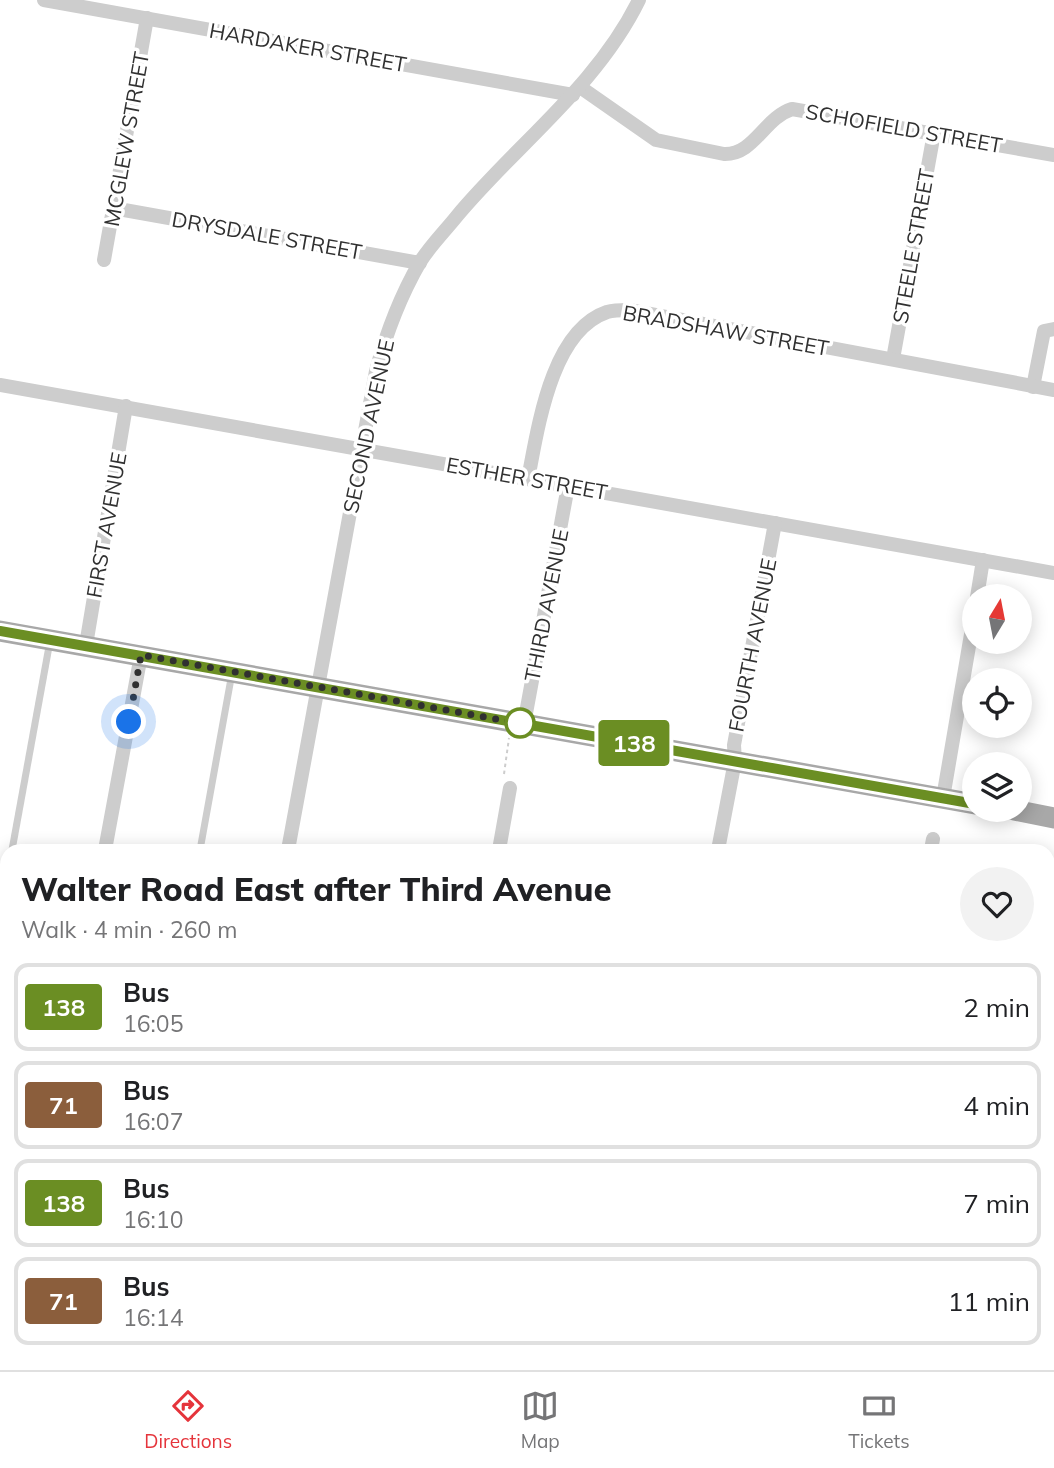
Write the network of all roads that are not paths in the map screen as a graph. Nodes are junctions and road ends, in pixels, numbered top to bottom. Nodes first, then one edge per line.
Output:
1 (44, 0) edge
2 (639, 0) edge
3 (147, 18) junction
4 (576, 91) junction
5 (934, 133) junction
6 (1054, 155) edge
7 (113, 208) junction
8 (104, 260) dead end
9 (420, 263) junction
10 (1054, 329) edge
11 (892, 359) junction
12 (0, 385) edge
13 (1033, 387) junction
14 (1054, 390) edge
15 (126, 406) junction
16 (362, 449) junction
17 (528, 479) junction
18 (568, 486) junction
19 (775, 523) junction
20 (984, 560) junction
21 (1054, 573) edge
22 (979, 584) edge
23 (0, 631) edge
24 (50, 640) junction
25 (86, 645) junction
26 (968, 654) edge
27 (141, 655) junction
28 (232, 672) junction
29 (317, 687) junction
30 (517, 731) junction
31 (736, 761) junction
32 (510, 789) road end
33 (943, 798) junction
34 (962, 802) edge
35 (1032, 814) edge
36 (1054, 818) edge
37 (13, 844) edge
38 (106, 844) edge
39 (201, 844) edge
40 (289, 844) edge
41 (500, 844) edge
42 (720, 844) edge

1 - 3 street, HARDAKER STREET
2 - 4 street, SECOND AVENUE
3 - 4 street, HARDAKER STREET
3 - 7 street, MCGLEW STREET
4 - 5 street, SCHOFIELD STREET
4 - 9 street, SECOND AVENUE
5 - 6 street, SCHOFIELD STREET
5 - 11 street, STEELE STREET
7 - 8 street, MCGLEW STREET
7 - 9 street, DRYSDALE STREET
9 - 16 street, SECOND AVENUE
10 - 13 street
11 - 13 street, BRADSHAW STREET
11 - 17 street, BRADSHAW STREET
12 - 15 street, ESTHER STREET
13 - 14 street, BRADSHAW STREET
15 - 16 street, ESTHER STREET
15 - 25 street, FIRST AVENUE
16 - 17 street, ESTHER STREET
16 - 29 street, SECOND AVENUE
17 - 18 street, ESTHER STREET
18 - 19 street, ESTHER STREET
18 - 30 street, THIRD AVENUE
19 - 20 street, ESTHER STREET
19 - 31 street, FOURTH AVENUE
20 - 21 street, ESTHER STREET
20 - 22 street
23 - 24 main road
24 - 25 main road
24 - 37 lane
25 - 27 main road
26 - 33 street
27 - 28 main road
27 - 38 street
28 - 29 main road
28 - 39 lane
29 - 30 main road
29 - 40 street, SECOND AVENUE
30 - 31 main road
31 - 33 main road
31 - 42 street, FOURTH AVENUE
32 - 41 street
33 - 34 main road
35 - 36 main road

